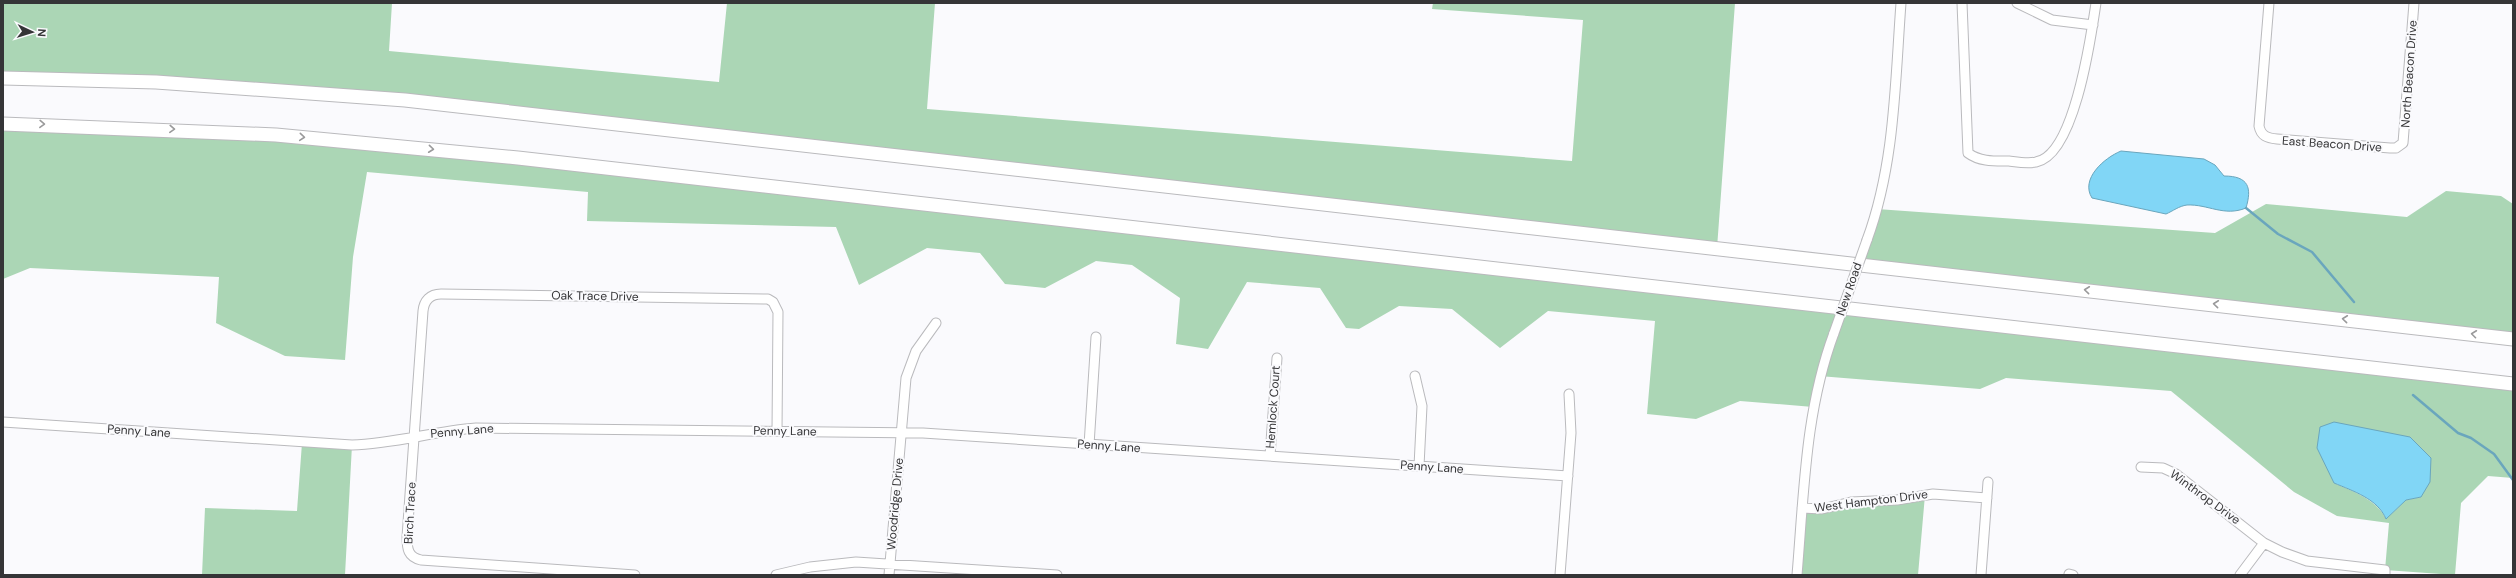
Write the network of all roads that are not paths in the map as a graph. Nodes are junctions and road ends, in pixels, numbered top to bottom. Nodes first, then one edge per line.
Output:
1 (1901, 3) edge
2 (1962, 3) edge
3 (2017, 3) edge
4 (2096, 3) edge
5 (2269, 3) edge
6 (2414, 3) edge
7 (2093, 25) junction
8 (3, 78) edge
9 (3, 124) edge
10 (2401, 145) joint
11 (936, 323) dead end
12 (1096, 337) dead end
13 (2513, 339) edge
14 (1277, 358) dead end
15 (1415, 376) dead end
16 (2513, 384) edge
17 (1568, 394) dead end
18 (3, 422) edge
19 (776, 431) junction
20 (900, 432) junction
21 (414, 437) junction
22 (1089, 444) junction
23 (1270, 456) junction
24 (1419, 466) junction
25 (2141, 467) dead end
26 (1568, 476) junction
27 (1988, 482) dead end
28 (1987, 498) junction
29 (1802, 508) junction
30 (2264, 543) junction
31 (890, 564) junction
32 (635, 575) edge
33 (776, 575) edge
34 (889, 575) edge
35 (1057, 575) edge
36 (1560, 575) edge
37 (1797, 575) edge
38 (1981, 575) edge
39 (2240, 575) edge
40 (2385, 575) edge

1 - 29 street, New Road, bridge
2 - 7 street
3 - 7 street
4 - 7 street
5 - 10 street, East Beacon Drive
6 - 10 street, North Beacon Drive
13 -> 8 highway
9 -> 16 highway
11 - 20 street, Woodridge Drive
12 - 22 street
14 - 23 street, Hemlock Court
15 - 24 street
17 - 26 street
18 - 21 street, Penny Lane
19 - 20 street, Penny Lane
19 - 21 street, Penny Lane
19 - 21 street, Oak Trace Drive
20 - 22 street, Penny Lane
20 - 31 street, Woodridge Drive
21 - 32 street, Birch Trace
22 - 23 street, Penny Lane
23 - 24 street, Penny Lane
24 - 26 street, Penny Lane
25 - 30 street, Winthrop Drive
26 - 36 street
27 - 28 street
28 - 29 street, West Hampton Drive
28 - 38 street
29 - 37 street, New Road
30 - 39 street
30 - 40 street, Winthrop Drive
31 - 33 street
31 - 34 street, Woodridge Drive
31 - 35 street

